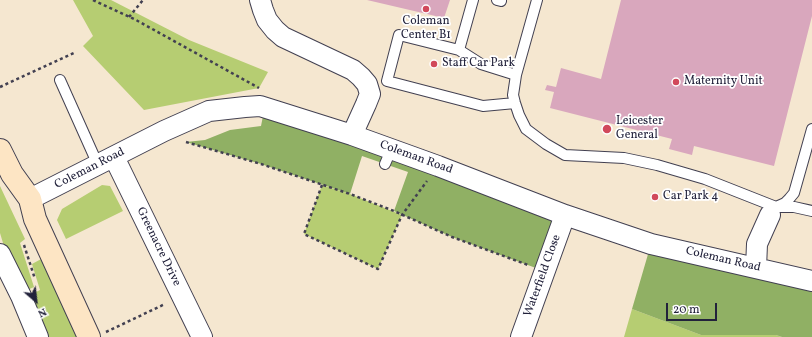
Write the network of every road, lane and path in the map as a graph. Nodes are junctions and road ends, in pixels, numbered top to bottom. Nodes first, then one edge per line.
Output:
1 (93, 0) edge
2 (143, 0) edge
3 (260, 0) edge
4 (473, 0) edge
5 (537, 0) edge
6 (129, 17) junction
7 (459, 50) junction
8 (76, 52) dead end
9 (516, 75) junction
10 (60, 80) dead end
11 (377, 83) junction
12 (0, 87) edge
13 (260, 97) junction
14 (515, 103) junction
15 (812, 129) edge
16 (352, 135) junction
17 (193, 139) dead end
18 (186, 142) junction
19 (180, 145) dead end
20 (0, 150) edge
21 (106, 161) junction
22 (438, 166) junction
23 (322, 185) junction
24 (30, 199) junction
25 (773, 211) junction
26 (812, 211) edge
27 (402, 215) junction
28 (565, 215) junction
29 (23, 243) dead end
30 (0, 254) edge
31 (756, 268) junction
32 (544, 271) junction
33 (812, 280) edge
34 (11, 288) edge
35 (182, 296) junction
36 (96, 335) edge
37 (38, 337) edge
38 (202, 337) edge
39 (521, 337) edge

1 - 6 path
2 - 6 path
3 - 11 street
4 - 7 lane
5 - 9 lane
6 - 13 path
7 - 9 lane
7 - 11 lane
8 - 12 path
9 - 14 lane
10 - 21 lane
11 - 14 lane
11 - 16 street
13 - 16 street, Coleman Road
13 - 21 street, Coleman Road
14 - 25 lane
15 - 25 lane
16 - 22 street, Coleman Road
17 - 18 path
18 - 19 path
18 - 23 path
20 - 24 street
21 - 24 street, Coleman Road
21 - 35 street, Greenacre Drive
22 - 27 path
22 - 28 street, Coleman Road
23 - 27 path
23 - 27 path
24 - 36 street
25 - 26 lane
25 - 31 street
27 - 32 path
28 - 31 street, Coleman Road
28 - 32 street, Waterfield Close
29 - 34 path
30 - 34 street
31 - 33 street, Coleman Road
32 - 39 street, Waterfield Close
34 - 37 street
35 - 36 path
35 - 38 street, Greenacre Drive

